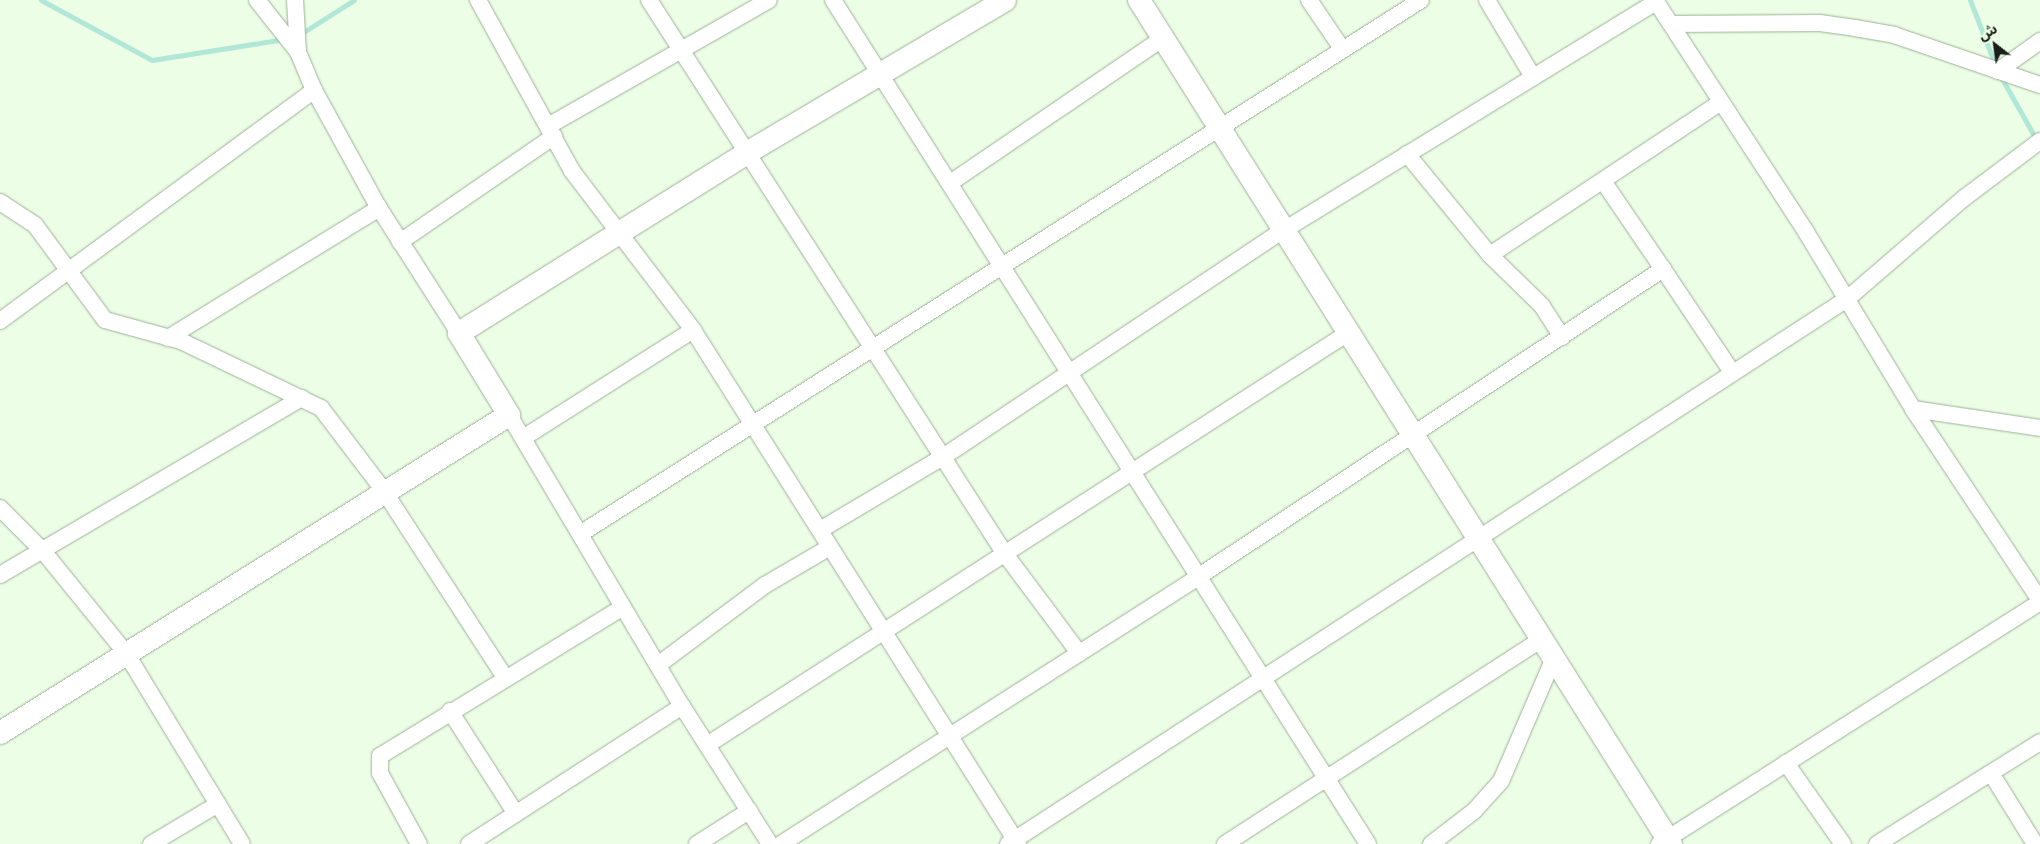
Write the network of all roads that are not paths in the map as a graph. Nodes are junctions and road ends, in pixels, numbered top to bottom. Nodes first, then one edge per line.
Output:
1 (257, 0) edge
2 (295, 0) edge
3 (478, 0) edge
4 (649, 0) edge
5 (769, 0) edge
6 (833, 0) edge
7 (1005, 0) edge
8 (1139, 0) edge
9 (1309, 0) edge
10 (1421, 0) edge
11 (1487, 0) edge
12 (1656, 1) edge
13 (1671, 24) junction
14 (1163, 38) junction
15 (2040, 41) edge
16 (1343, 50) junction
17 (298, 52) junction
18 (682, 54) junction
19 (1998, 71) junction
20 (878, 77) junction
21 (1533, 77) junction
22 (2040, 85) edge
23 (314, 90) junction
24 (1721, 102) junction
25 (1220, 129) junction
26 (551, 131) junction
27 (2040, 142) edge
28 (745, 154) junction
29 (1407, 154) junction
30 (1603, 181) junction
31 (950, 184) junction
32 (0, 202) edge
33 (379, 208) junction
34 (1284, 230) junction
35 (622, 234) junction
36 (400, 242) junction
37 (1490, 255) junction
38 (68, 267) junction
39 (1002, 269) junction
40 (1663, 269) junction
41 (1847, 299) junction
42 (0, 321) edge
43 (693, 330) junction
44 (459, 333) junction
45 (1348, 333) junction
46 (1562, 337) junction
47 (168, 338) junction
48 (875, 350) junction
49 (1066, 371) junction
50 (1732, 372) junction
51 (302, 398) junction
52 (1913, 409) junction
53 (509, 415) junction
54 (755, 427) junction
55 (2040, 428) edge
56 (1412, 433) junction
57 (523, 438) junction
58 (943, 457) junction
59 (1133, 475) junction
60 (384, 491) junction
61 (0, 508) edge
62 (820, 530) junction
63 (580, 534) junction
64 (1477, 536) junction
65 (830, 547) junction
66 (43, 551) junction
67 (1005, 554) junction
68 (0, 575) edge
69 (1198, 577) junction
70 (2040, 601) edge
71 (623, 607) junction
72 (883, 630) junction
73 (1542, 639) junction
74 (126, 653) junction
75 (1079, 653) junction
76 (1554, 658) junction
77 (658, 665) junction
78 (504, 676) junction
79 (1264, 681) junction
80 (682, 706) junction
81 (450, 711) junction
82 (0, 733) edge
83 (950, 736) junction
84 (2040, 742) edge
85 (707, 745) junction
86 (1786, 763) junction
87 (1991, 773) junction
88 (1327, 779) junction
89 (218, 804) junction
90 (749, 810) junction
91 (516, 814) junction
92 (1014, 842) edge
93 (1666, 842) edge
94 (151, 844) edge
95 (242, 844) edge
96 (419, 844) edge
97 (469, 844) edge
98 (698, 844) edge
99 (770, 844) edge
100 (781, 844) edge
101 (1225, 844) edge
102 (1368, 844) edge
103 (1431, 844) edge
104 (1843, 844) edge
105 (1877, 844) edge
106 (2035, 844) edge

1 - 17 street
2 - 17 street
3 - 26 street
4 - 18 street
5 - 18 street
6 - 20 street
7 - 20 street
8 - 14 street
9 - 16 street
10 - 16 street
11 - 21 street
12 - 13 street
12 - 21 street
13 - 19 street
13 - 24 street
14 - 25 street
14 - 31 street
15 - 19 street
16 - 25 street
17 - 23 street
18 - 26 street
18 - 28 street
19 - 22 street
20 - 28 street
20 - 31 street
21 - 29 street
23 - 33 street
23 - 38 street
24 - 30 street
24 - 41 street
25 - 34 street
25 - 39 street
26 - 35 street
26 - 36 street
27 - 41 street
28 - 35 street
28 - 48 street
29 - 34 street
29 - 37 street
30 - 37 street
30 - 40 street
31 - 39 street
32 - 38 street
33 - 36 street
33 - 47 street
34 - 45 street
34 - 49 street
35 - 43 street
35 - 44 street
36 - 44 street
37 - 46 street
38 - 42 street
38 - 47 street
39 - 48 street
39 - 49 street
40 - 46 street
40 - 50 street
41 - 50 street
41 - 52 street
43 - 54 street
43 - 57 street
44 - 53 street
45 - 56 street
45 - 59 street
46 - 56 street
47 - 51 street
48 - 54 street
48 - 58 street
49 - 58 street
49 - 59 street
50 - 64 street
51 - 60 street
51 - 66 street
52 - 55 street
52 - 70 street
53 - 57 street
53 - 60 street
54 - 62 street
54 - 63 street
56 - 64 street
56 - 69 street
57 - 63 street
58 - 62 street
58 - 67 street
59 - 67 street
59 - 69 street
60 - 74 street
60 - 78 street
61 - 66 street
62 - 65 street
63 - 71 street
64 - 73 street
64 - 79 street
65 - 72 street
65 - 77 street
66 - 68 street
66 - 74 street
67 - 72 street
67 - 75 street
69 - 75 street
69 - 79 street
70 - 86 street
71 - 77 street
71 - 78 street
72 - 83 street
72 - 85 street
73 - 76 street
73 - 88 street
74 - 82 street
74 - 89 street
75 - 83 street
76 - 93 street
76 - 103 street
77 - 80 street
78 - 81 street
79 - 88 street
79 - 92 street
80 - 85 street
80 - 91 street
81 - 91 street
81 - 96 street
83 - 92 street
83 - 100 street
84 - 87 street
85 - 90 street
86 - 93 street
86 - 104 street
87 - 105 street
87 - 106 street
88 - 101 street
88 - 102 street
89 - 94 street
89 - 95 street
90 - 98 street
90 - 99 street
91 - 97 street

